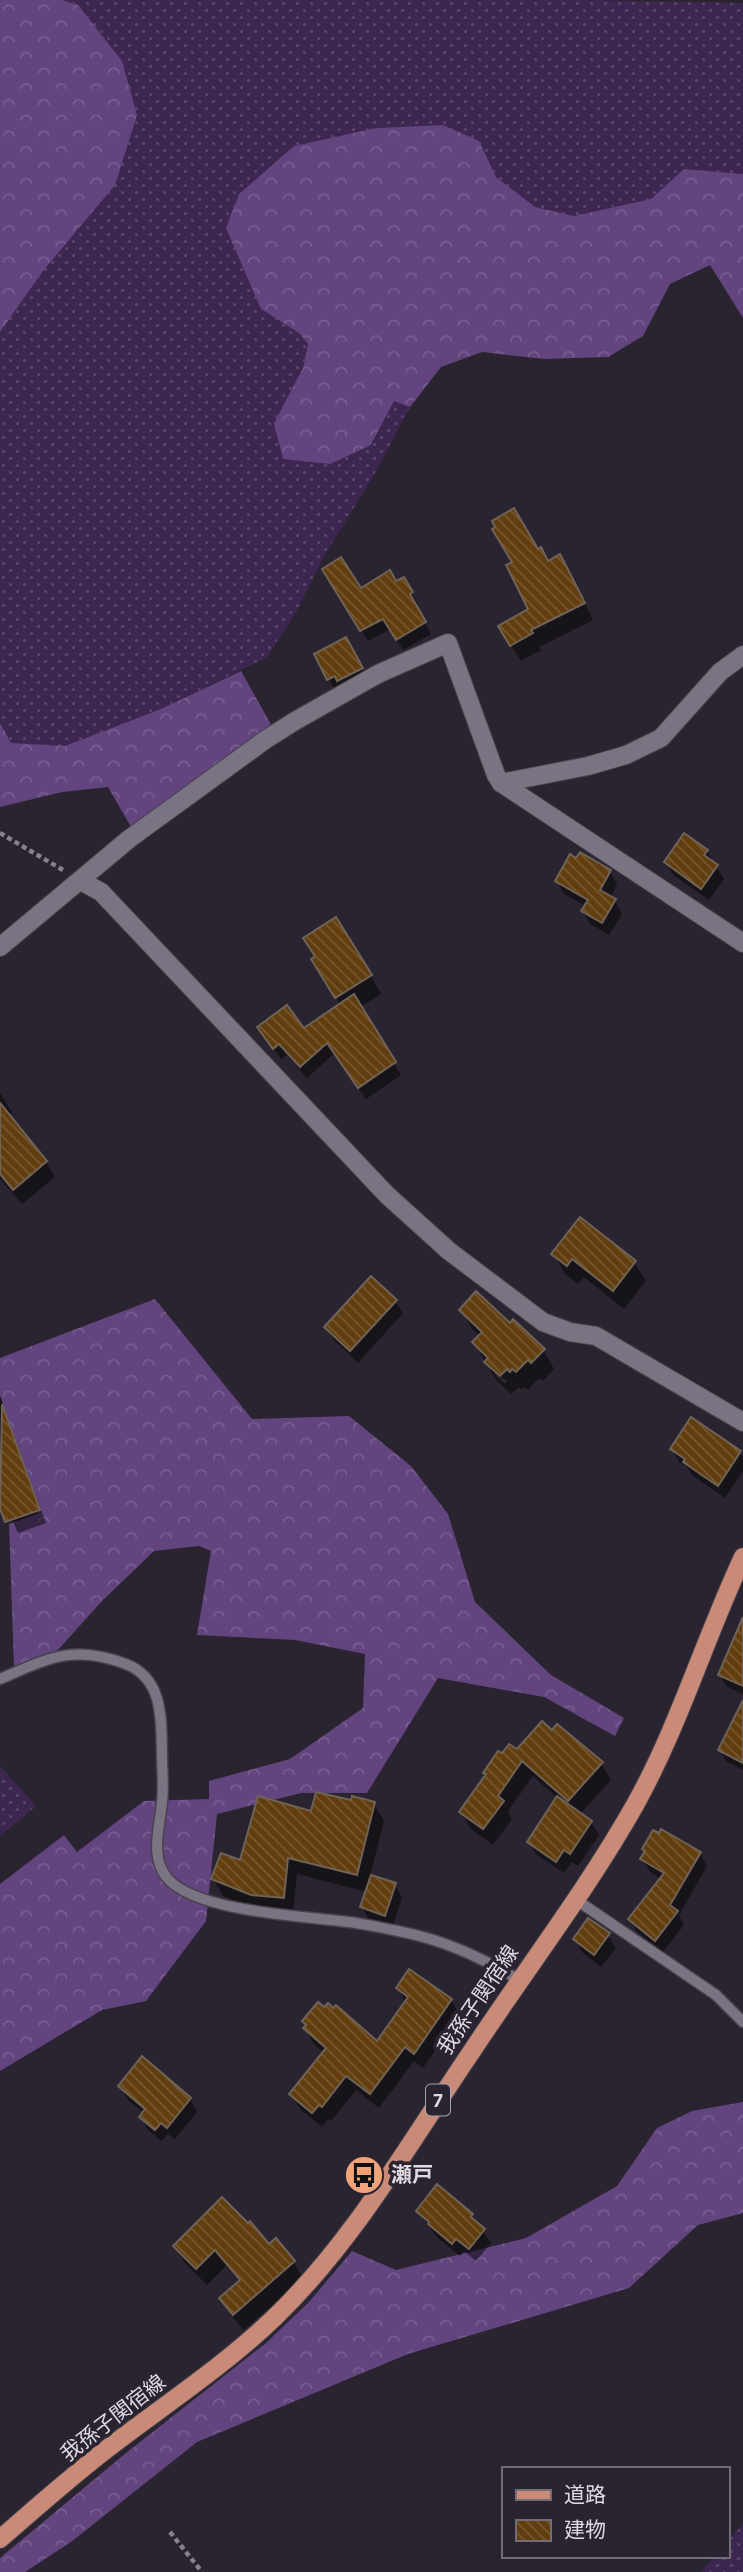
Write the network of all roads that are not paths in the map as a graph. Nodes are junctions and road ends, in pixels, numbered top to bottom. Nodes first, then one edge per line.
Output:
1 (743, 655) edge
2 (501, 783) junction
3 (81, 881) junction
4 (743, 943) edge
5 (0, 947) edge
6 (743, 1422) edge
7 (743, 1557) edge
8 (0, 1679) edge
9 (575, 1899) junction
10 (519, 1980) junction
11 (743, 2001) edge
12 (733, 2011) junction
13 (743, 2022) edge
14 (0, 2539) edge

1 - 2 street
2 - 3 street
2 - 4 street
3 - 5 street
3 - 6 street
7 - 9 main road, 我孫子関宿線 / 7
8 - 10 lane
9 - 10 main road, 我孫子関宿線 / 7
9 - 12 lane
10 - 14 main road, 我孫子関宿線 / 7
11 - 12 lane
12 - 13 lane

